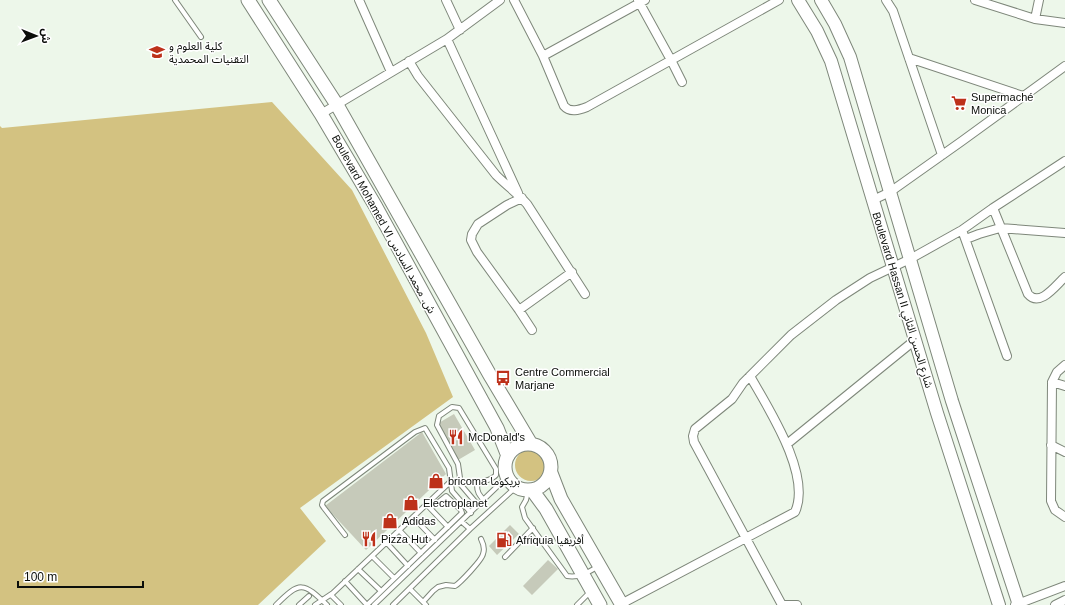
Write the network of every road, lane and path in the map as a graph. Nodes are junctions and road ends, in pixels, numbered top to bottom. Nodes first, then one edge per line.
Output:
1 (175, 0) edge
2 (248, 0) edge
3 (269, 0) edge
4 (359, 0) edge
5 (446, 0) edge
6 (500, 0) edge
7 (514, 0) edge
8 (779, 0) edge
9 (798, 0) edge
10 (821, 0) edge
11 (886, 0) edge
12 (975, 0) edge
13 (1039, 0) edge
14 (641, 1) edge
15 (1035, 19) junction
16 (1065, 23) edge
17 (460, 30) junction
18 (201, 37) dead end
19 (447, 39) junction
20 (543, 56) junction
21 (909, 58) junction
22 (671, 60) junction
23 (409, 61) junction
24 (1065, 66) edge
25 (391, 72) junction
26 (682, 82) dead end
27 (1023, 96) junction
28 (337, 105) junction
29 (321, 114) junction
30 (942, 155) junction
31 (1065, 161) edge
32 (1061, 167) edge
33 (890, 192) junction
34 (520, 196) junction
35 (873, 200) junction
36 (993, 208) junction
37 (1000, 228) junction
38 (962, 230) junction
39 (1065, 233) edge
40 (966, 239) junction
41 (910, 259) junction
42 (894, 266) junction
43 (572, 272) junction
44 (1065, 277) edge
45 (585, 294) dead end
46 (519, 310) junction
47 (532, 330) dead end
48 (915, 340) junction
49 (1007, 356) dead end
50 (1065, 365) edge
51 (750, 376) junction
52 (491, 377) junction
53 (1052, 382) junction
54 (1065, 386) edge
55 (475, 387) junction
56 (531, 444) junction
57 (787, 444) junction
58 (1051, 445) junction
59 (1065, 452) edge
60 (508, 456) junction
61 (550, 473) junction
62 (507, 477) junction
63 (450, 482) junction
64 (525, 489) junction
65 (484, 500) junction
66 (427, 504) junction
67 (478, 506) junction
68 (431, 508) junction
69 (471, 513) junction
70 (413, 517) junction
71 (1065, 517) edge
72 (462, 522) junction
73 (448, 527) junction
74 (533, 528) junction
75 (470, 529) junction
76 (399, 530) junction
77 (344, 535) dead end
78 (746, 537) junction
79 (480, 538) dead end
80 (435, 540) junction
81 (386, 542) junction
82 (421, 553) junction
83 (372, 556) junction
84 (505, 557) dead end
85 (408, 566) junction
86 (600, 566) junction
87 (358, 569) junction
88 (583, 575) junction
89 (394, 578) junction
90 (345, 581) junction
91 (1065, 586) edge
92 (410, 589) junction
93 (381, 591) junction
94 (592, 591) junction
95 (331, 595) junction
96 (308, 596) dead end
97 (322, 600) junction
98 (1065, 600) edge
99 (425, 603) edge
100 (316, 604) edge
101 (622, 604) edge
102 (1017, 604) edge
103 (276, 605) edge
104 (299, 605) edge
105 (327, 605) edge
106 (341, 605) edge
107 (367, 605) edge
108 (374, 605) edge
109 (394, 605) edge
110 (577, 605) edge
111 (600, 605) edge
112 (782, 605) edge
113 (797, 605) edge
114 (999, 605) edge
115 (1055, 605) edge

1 - 18 lane
2 - 29 main road, Boulevard Mohamed VI ش. محمد السادس
3 - 28 main road, Boulevard Mohamed VI ش. محمد السادس
4 - 25 street
5 - 17 street
6 - 17 street
7 - 20 street
8 - 22 street
9 - 35 main road, Boulevard Hassan II شارع الحسن الثاني
10 - 33 main road, Boulevard Hassan II شارع الحسن الثاني
11 - 21 street
12 - 15 street
13 - 15 street
14 - 20 street
14 - 22 street
15 - 16 street
17 - 19 street
19 - 23 street
19 - 34 street
20 - 22 street
21 - 27 street
21 - 30 street
22 - 26 street
23 - 25 street
23 - 34 street
24 - 27 street
25 - 28 street
27 - 30 street
28 - 29 street
28 - 52 main road, Boulevard Mohamed VI ش. محمد السادس
29 - 55 main road, Boulevard Mohamed VI ش. محمد السادس
30 - 33 street
31 - 32 street
32 - 36 street
33 - 35 street
33 - 41 main road, Boulevard Hassan II شارع الحسن الثاني
34 - 43 street
34 - 46 street
35 - 42 main road, Boulevard Hassan II شارع الحسن الثاني
36 - 37 street
36 - 38 street
37 - 39 street
37 - 40 street
37 - 44 street
38 - 40 street
38 - 41 street
40 - 49 street
41 - 42 street
41 - 102 main road, Boulevard Hassan II شارع الحسن الثاني
42 - 48 main road, Boulevard Hassan II شارع الحسن الثاني
42 - 51 street
43 - 45 street
43 - 46 street
46 - 47 street
48 - 57 street
48 - 114 main road, Boulevard Hassan II شارع الحسن الثاني
50 - 53 street
51 - 57 street
51 - 78 street
52 - 55 main road
52 - 56 main road, Boulevard Mohamed VI ش. محمد السادس
53 - 54 street
53 - 58 street
55 - 60 main road, Boulevard Mohamed VI ش. محمد السادس
56 - 60 main road
56 - 61 main road
57 - 78 street
58 - 59 street
58 - 71 street
60 - 62 main road
61 - 64 main road
61 - 86 main road
62 - 64 main road
62 - 65 lane
63 - 66 lane
63 - 69 lane
63 - 77 lane
64 - 74 lane
64 - 75 lane
64 - 88 main road
65 - 67 lane
65 - 67 lane
66 - 68 lane
66 - 70 lane
67 - 69 lane
68 - 73 lane
68 - 73 lane
69 - 72 lane
70 - 76 lane
70 - 80 lane
72 - 75 lane
72 - 108 lane
73 - 80 lane
74 - 84 lane
74 - 88 lane
75 - 92 lane
76 - 81 lane
76 - 82 lane
78 - 101 street
78 - 112 street
79 - 99 lane
80 - 82 lane
81 - 83 lane
81 - 85 lane
82 - 85 lane
83 - 87 lane
83 - 89 lane
85 - 89 lane
86 - 88 lane
86 - 101 main road
87 - 90 lane
87 - 93 lane
88 - 94 main road
89 - 93 lane
90 - 95 lane
90 - 107 lane
91 - 102 street
92 - 99 lane
92 - 109 lane
93 - 107 lane
94 - 110 lane
94 - 111 main road
95 - 97 lane
95 - 106 lane
96 - 104 lane
97 - 100 lane
97 - 103 lane
97 - 105 lane
98 - 115 street
112 - 113 street

